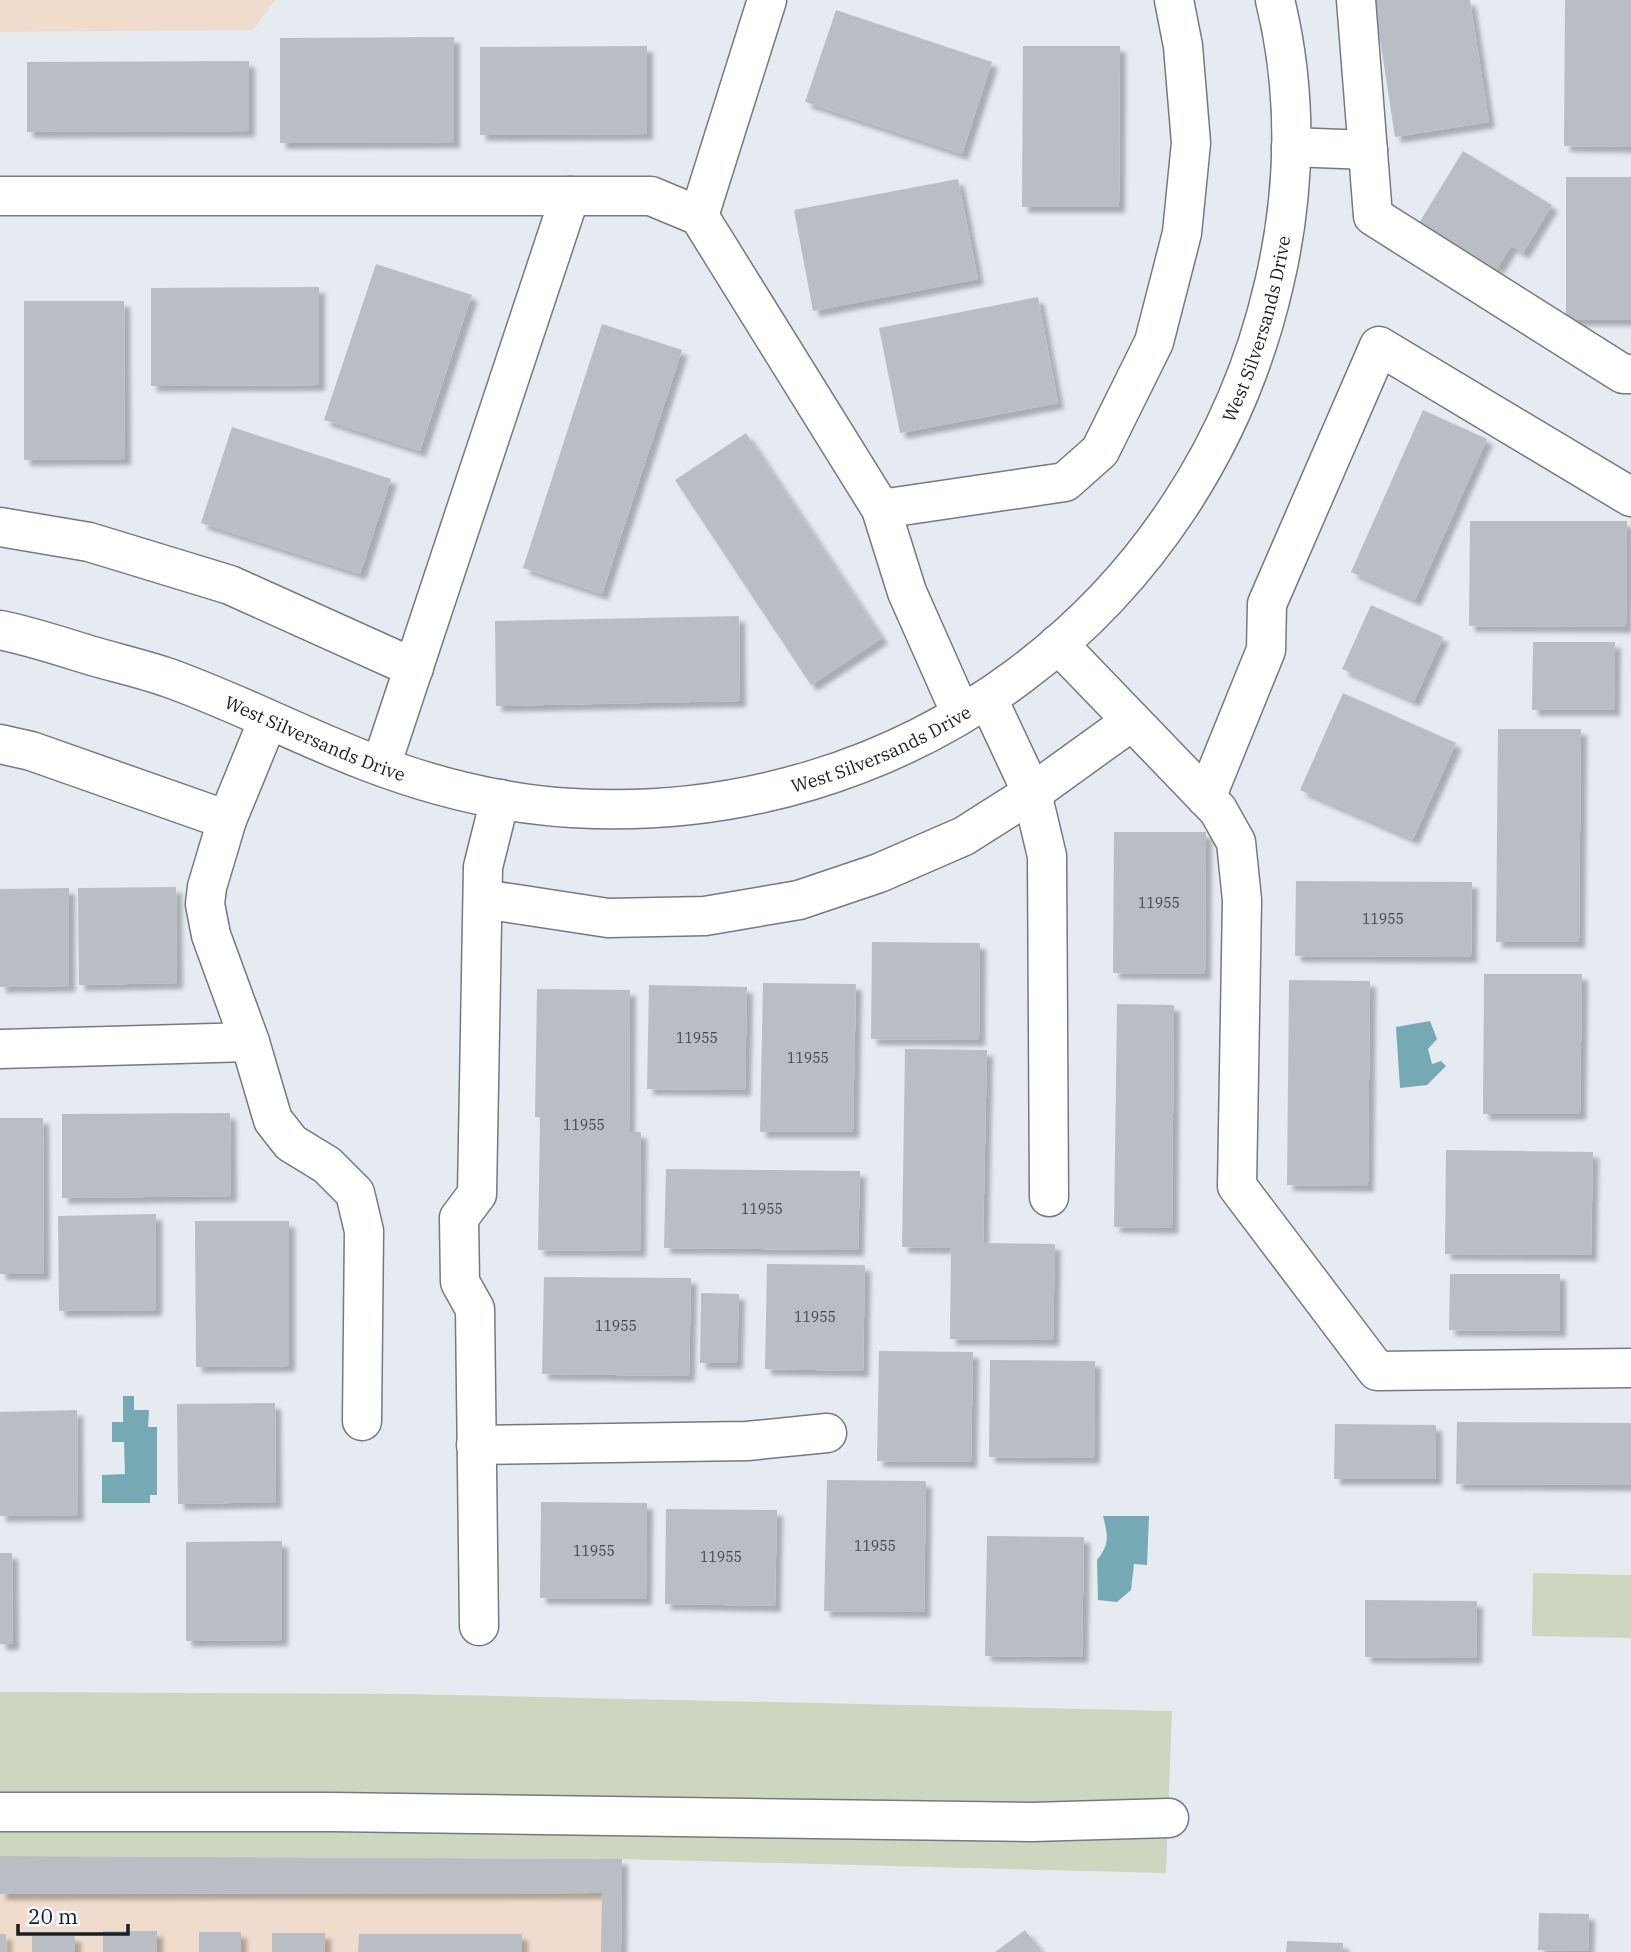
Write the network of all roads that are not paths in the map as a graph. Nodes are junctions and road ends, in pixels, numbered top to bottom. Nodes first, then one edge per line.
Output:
1 (767, 0) edge
2 (1174, 0) edge
3 (1275, 0) edge
4 (1356, 0) edge
5 (1291, 147) junction
6 (1368, 150) junction
7 (0, 196) edge
8 (570, 196) junction
9 (699, 216) junction
10 (1631, 374) edge
11 (1631, 497) edge
12 (881, 509) junction
13 (0, 527) edge
14 (0, 631) edge
15 (1058, 644) junction
16 (414, 667) junction
17 (974, 707) junction
18 (268, 720) junction
19 (1132, 721) junction
20 (0, 744) edge
21 (382, 766) junction
22 (1032, 793) junction
23 (1206, 798) junction
24 (500, 799) junction
25 (227, 820) junction
26 (483, 899) junction
27 (250, 1042) junction
28 (0, 1049) edge
29 (1049, 1197) dead end
30 (1631, 1368) edge
31 (362, 1421) dead end
32 (827, 1433) dead end
33 (477, 1445) junction
34 (479, 1626) dead end
35 (0, 1812) edge
36 (1168, 1818) dead end

1 - 9 street
2 - 12 street
3 - 5 street, West Silversands Drive
4 - 6 street
5 - 6 street
5 - 15 street, West Silversands Drive
6 - 10 street
7 - 8 street
8 - 9 street
8 - 16 street
9 - 12 street
11 - 23 street
12 - 17 street
13 - 16 street
14 - 18 street, West Silversands Drive
15 - 17 street, West Silversands Drive
15 - 19 street
16 - 21 street
17 - 22 street
17 - 24 street, West Silversands Drive
18 - 21 street, West Silversands Drive
18 - 25 street
19 - 22 street
19 - 23 street
20 - 25 street
21 - 24 street, West Silversands Drive
22 - 26 street
22 - 29 street
23 - 30 street
24 - 26 street
25 - 27 street
26 - 33 street
27 - 28 street
27 - 31 street
32 - 33 street
33 - 34 street
35 - 36 street

